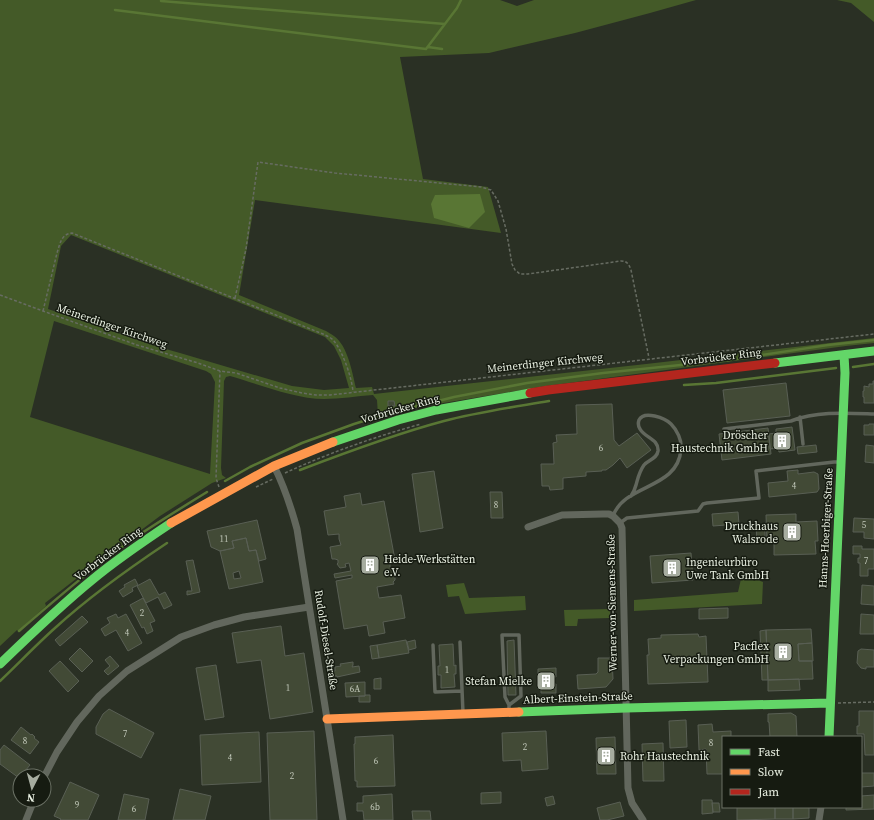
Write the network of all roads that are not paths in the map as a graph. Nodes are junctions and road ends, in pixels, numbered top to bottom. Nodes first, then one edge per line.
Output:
1 (874, 351) edge
2 (844, 355) junction
3 (843, 413) junction
4 (874, 414) edge
5 (800, 417) junction
6 (724, 429) dead end
7 (804, 444) dead end
8 (841, 462) junction
9 (274, 466) junction
10 (631, 496) junction
11 (613, 516) junction
12 (620, 523) junction
13 (528, 527) dead end
14 (309, 607) junction
15 (460, 642) dead end
16 (433, 645) dead end
17 (0, 664) edge
18 (462, 691) junction
19 (830, 703) junction
20 (626, 708) junction
21 (509, 709) junction
22 (463, 714) junction
23 (327, 719) junction
24 (829, 736) edge
25 (49, 768) edge
26 (31, 808) edge
27 (821, 808) edge
28 (26, 820) edge
29 (344, 820) edge
30 (642, 820) edge
31 (819, 820) edge

1 - 2 main road, Vorbrücker Ring
2 - 3 main road, Hanns-Hoerbiger-Straße
2 - 9 main road, Vorbrücker Ring
3 - 4 lane
3 - 5 lane
3 - 8 main road, Hanns-Hoerbiger-Straße
5 - 6 lane
5 - 7 lane
8 - 12 lane
8 - 19 main road, Hanns-Hoerbiger-Straße
9 - 14 street, Rudolf-Diesel-Straße
9 - 17 main road, Vorbrücker Ring
10 - 10 lane
10 - 11 lane
11 - 12 street, Werner-von-Siemens-Straße
11 - 13 street
12 - 20 street, Werner-von-Siemens-Straße
14 - 23 street, Rudolf-Diesel-Straße
14 - 25 street
15 - 18 lane
16 - 18 lane
18 - 22 lane
19 - 20 main road, Albert-Einstein-Straße
19 - 24 main road, Hanns-Hoerbiger-Straße
20 - 21 main road, Albert-Einstein-Straße
20 - 30 street, Werner-von-Siemens-Straße
21 - 21 lane
21 - 22 main road, Albert-Einstein-Straße
22 - 23 main road, Albert-Einstein-Straße
23 - 29 street, Rudolf-Diesel-Straße
26 - 28 street
27 - 31 street

